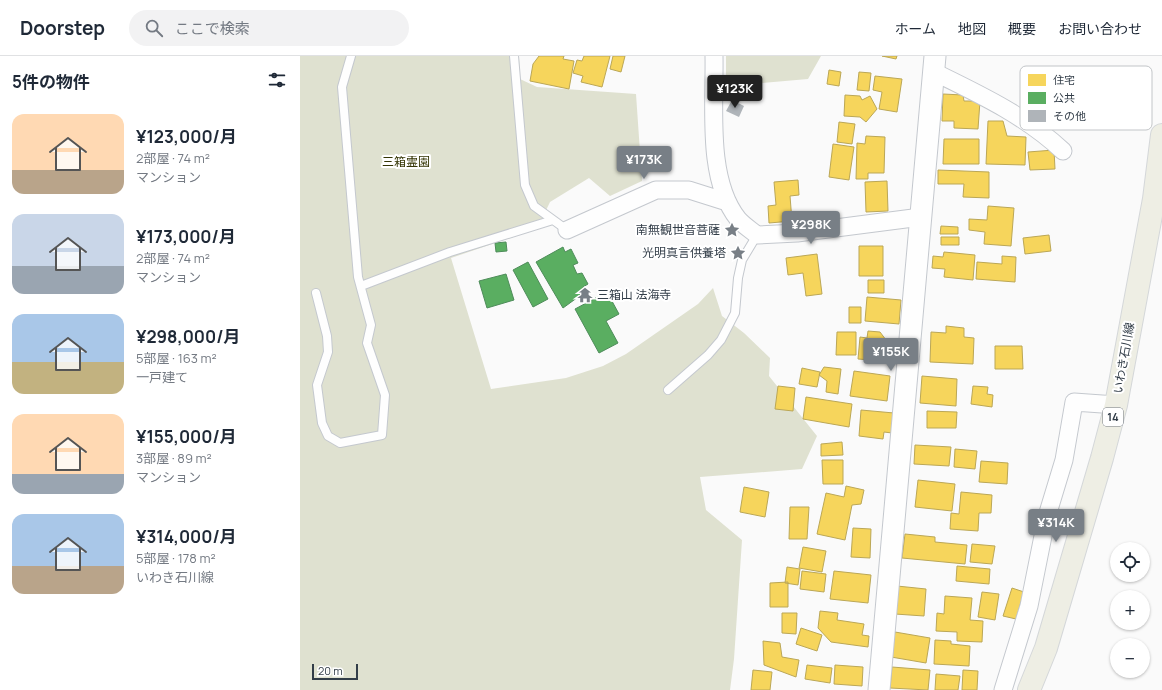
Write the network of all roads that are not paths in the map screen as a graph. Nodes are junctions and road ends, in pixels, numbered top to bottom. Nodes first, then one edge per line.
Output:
1 (351, 56) edge
2 (514, 56) edge
3 (714, 56) edge
4 (934, 64) edge
5 (1020, 119) edge
6 (1038, 130) edge
7 (1162, 135) edge
8 (1063, 151) dead end
9 (728, 202) junction
10 (921, 217) junction
11 (553, 220) junction
12 (567, 230) joint
13 (757, 235) junction
14 (361, 286) junction
15 (316, 293) dead end
16 (668, 390) dead end
17 (1116, 406) junction
18 (879, 690) edge
19 (1003, 690) edge
20 (1029, 690) edge

1 - 14 lane
2 - 11 lane
3 - 9 street
4 - 5 street
4 - 10 street
6 - 8 street
7 - 17 main road, いわき石川線 / 14
9 - 12 street
9 - 13 street
10 - 13 street
10 - 18 street
11 - 12 lane
11 - 14 lane
13 - 16 lane
14 - 15 lane
17 - 19 street
17 - 20 main road, いわき石川線 / 14

